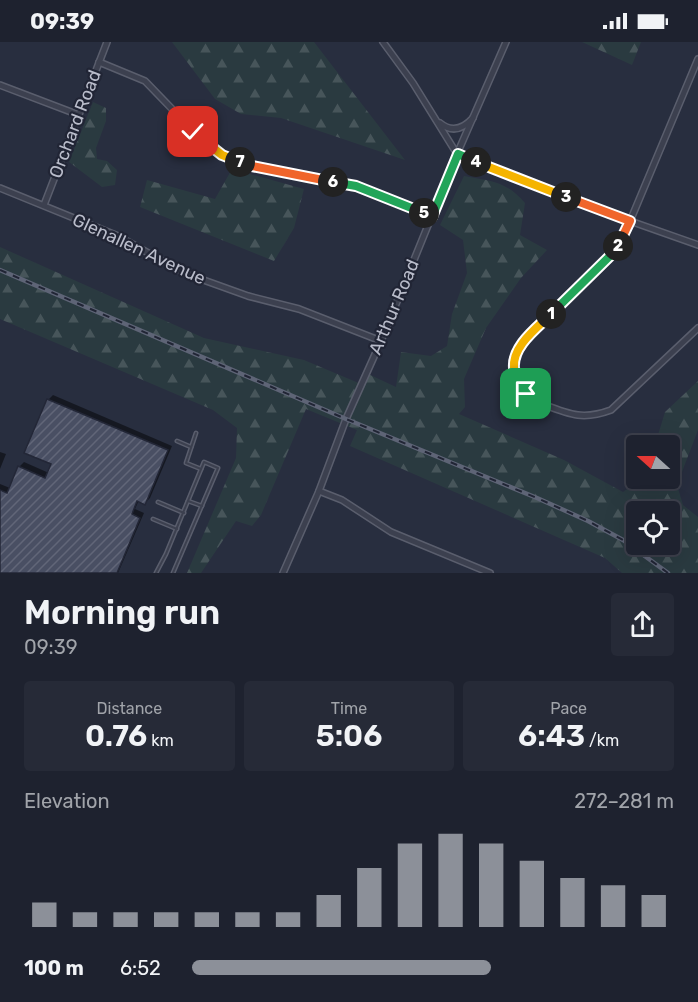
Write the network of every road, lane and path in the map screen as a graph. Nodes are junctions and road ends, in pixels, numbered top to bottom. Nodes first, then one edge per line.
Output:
1 (107, 42) edge
2 (383, 42) edge
3 (506, 42) edge
4 (698, 59) edge
5 (99, 62) junction
6 (0, 85) edge
7 (79, 115) junction
8 (476, 115) junction
9 (436, 119) junction
10 (458, 154) junction
11 (0, 188) edge
12 (44, 206) junction
13 (432, 217) junction
14 (630, 221) junction
15 (698, 245) edge
16 (698, 328) edge
17 (381, 341) junction
18 (196, 433) dead end
19 (177, 441) dead end
20 (191, 447) junction
21 (201, 469) junction
22 (319, 491) junction
23 (188, 501) junction
24 (159, 502) dead end
25 (202, 507) junction
26 (184, 513) junction
27 (153, 519) dead end
28 (177, 529) junction
29 (156, 573) edge
30 (173, 573) edge
31 (283, 573) edge
32 (490, 573) edge

1 - 5 street, Orchard Road
2 - 9 street
3 - 8 street, Arthur Road
4 - 14 street
5 - 7 street, Orchard Road
5 - 13 street
6 - 7 street
7 - 12 street, Orchard Road
8 - 9 street
8 - 10 street, Arthur Road
9 - 10 street
10 - 13 street, Arthur Road
10 - 14 street
11 - 12 street, Glenallen Avenue
12 - 17 street, Glenallen Avenue
13 - 17 street, Arthur Road
14 - 15 street
14 - 16 street
17 - 22 street, Arthur Road
18 - 20 lane
19 - 20 lane
20 - 21 lane
21 - 23 lane
21 - 25 lane
22 - 31 street, Arthur Road
22 - 32 street
23 - 25 lane
23 - 26 lane
24 - 26 lane
25 - 30 lane
26 - 28 lane
27 - 28 lane
28 - 29 lane

